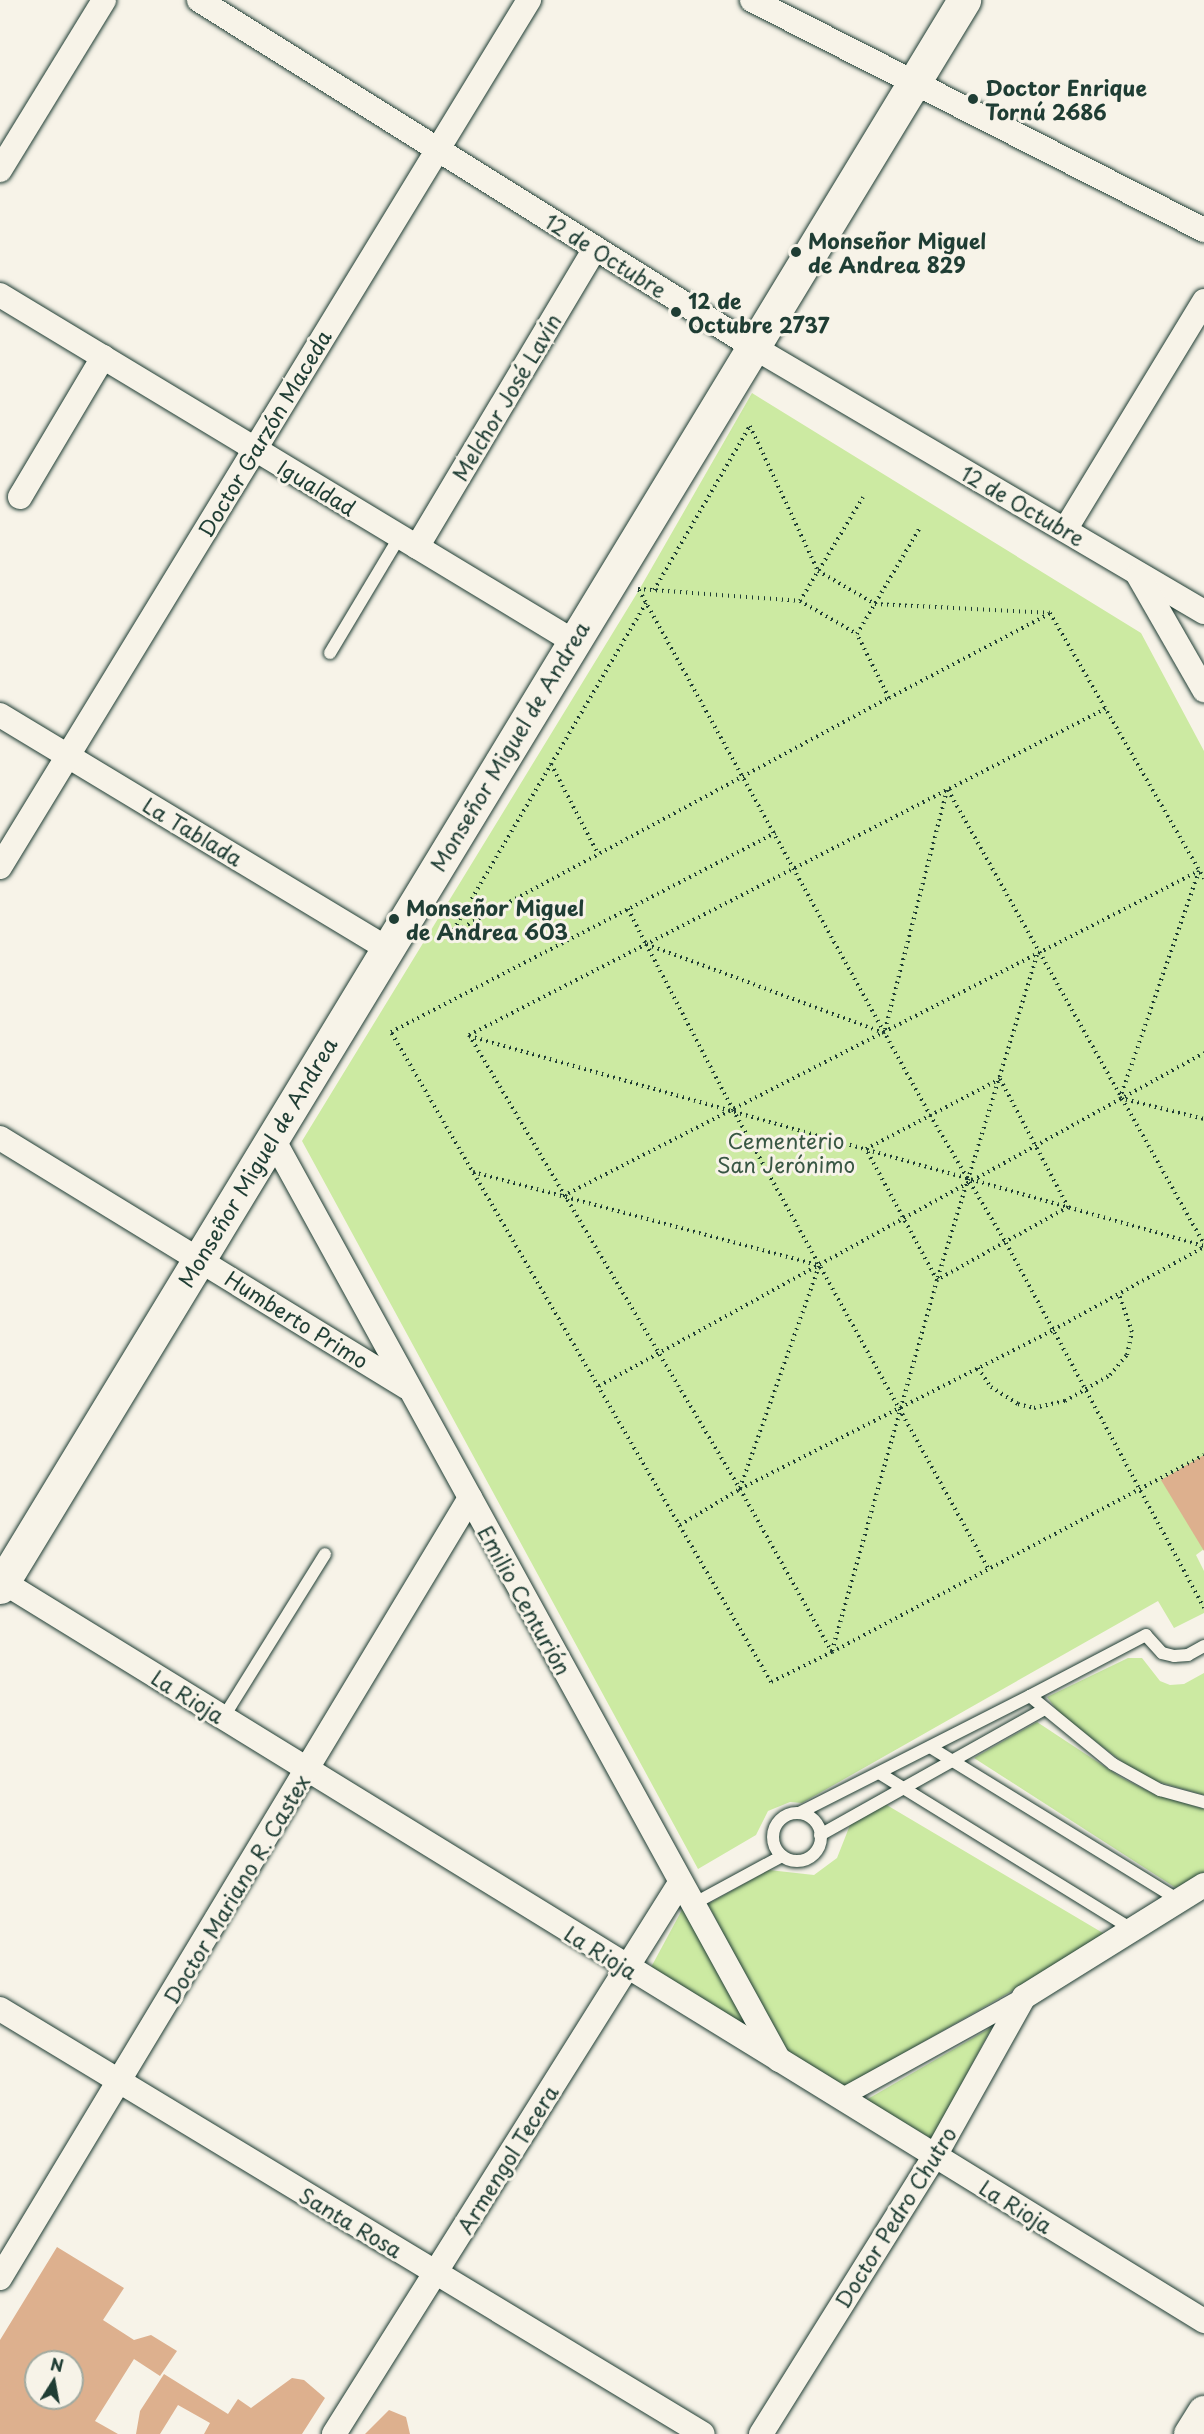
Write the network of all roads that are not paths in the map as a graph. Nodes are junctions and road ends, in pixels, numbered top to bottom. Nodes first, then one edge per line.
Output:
1 (104, 0) edge
2 (199, 0) edge
3 (529, 0) edge
4 (752, 0) edge
5 (964, 0) edge
6 (914, 86) junction
7 (436, 148) junction
8 (0, 170) edge
9 (1204, 230) edge
10 (595, 248) junction
11 (0, 295) edge
12 (1204, 301) edge
13 (755, 348) junction
14 (103, 357) junction
15 (254, 449) junction
16 (20, 497) dead end
17 (1065, 530) junction
18 (408, 542) junction
19 (1137, 572) junction
20 (1204, 612) edge
21 (573, 641) junction
22 (330, 653) dead end
23 (1204, 690) edge
24 (0, 715) edge
25 (68, 756) junction
26 (0, 867) edge
27 (387, 948) junction
28 (272, 1137) junction
29 (0, 1138) edge
30 (199, 1258) junction
31 (409, 1388) junction
32 (470, 1498) junction
33 (325, 1554) dead end
34 (1, 1583) edge
35 (1204, 1646) edge
36 (1030, 1696) junction
37 (1043, 1710) junction
38 (223, 1718) junction
39 (930, 1747) junction
40 (955, 1760) junction
41 (307, 1770) junction
42 (879, 1773) junction
43 (905, 1787) junction
44 (1204, 1802) edge
45 (799, 1814) junction
46 (820, 1835) junction
47 (782, 1856) junction
48 (680, 1883) junction
49 (1203, 1887) edge
50 (1179, 1900) junction
51 (695, 1903) junction
52 (1130, 1928) junction
53 (626, 1967) junction
54 (1024, 1997) junction
55 (0, 2009) edge
56 (780, 2061) junction
57 (120, 2081) junction
58 (841, 2098) junction
59 (934, 2156) junction
60 (436, 2273) junction
61 (0, 2278) edge
62 (1204, 2321) edge
63 (1204, 2412) edge
64 (334, 2434) edge
65 (703, 2434) edge
66 (761, 2434) edge
67 (1190, 2434) edge

1 - 8 street
2 - 7 street, 12 de Octubre
3 - 7 street, Doctor Garzón Maceda
4 - 6 street
5 - 6 main road, Monseñor Miguel de Andrea
6 - 9 street
6 - 13 main road, Monseñor Miguel de Andrea
7 - 10 street, 12 de Octubre
7 - 15 street, Doctor Garzón Maceda
10 - 13 street, 12 de Octubre
10 - 18 street, Melchor José Lavín
11 - 14 street, Igualdad
12 - 17 street
13 - 17 street, 12 de Octubre
13 - 21 main road, Monseñor Miguel de Andrea
14 - 15 street, Igualdad
14 - 16 street
15 - 18 street, Igualdad
15 - 25 street, Doctor Garzón Maceda
17 - 19 street, 12 de Octubre
18 - 21 street, Igualdad
18 - 22 lane
19 - 20 street, 12 de Octubre
19 - 23 street
21 - 27 main road, Monseñor Miguel de Andrea
24 - 25 street, La Tablada
25 - 26 street, Doctor Garzón Maceda
25 - 27 street, La Tablada
27 - 28 main road, Monseñor Miguel de Andrea
28 - 30 main road, Monseñor Miguel de Andrea
28 - 31 street, Emilio Centurión
29 - 30 street, Humberto Primo
30 - 31 street, Humberto Primo
30 - 34 main road, Monseñor Miguel de Andrea
31 - 32 street, Emilio Centurión
32 - 41 street, Doctor Mariano R. Castex
32 - 48 street, Emilio Centurión
33 - 38 lane
34 - 38 street, La Rioja
35 - 36 lane
36 - 37 lane
36 - 39 lane
37 - 40 lane
37 - 44 lane
38 - 41 street, La Rioja
39 - 40 lane
39 - 42 lane
40 - 43 lane
40 - 50 lane
41 - 53 street, La Rioja
41 - 57 street, Doctor Mariano R. Castex
42 - 43 lane
42 - 45 lane
43 - 46 lane
43 - 52 lane
45 - 46 lane
45 - 47 lane
46 - 47 lane
47 - 51 lane
48 - 51 street, Emilio Centurión
48 - 53 street, Armengol Tecera
49 - 50 street, Doctor Pedro Chutro
50 - 52 street, Doctor Pedro Chutro
51 - 56 street, Emilio Centurión
52 - 54 street, Doctor Pedro Chutro
53 - 56 street, La Rioja
53 - 60 street, Armengol Tecera
54 - 58 street, Doctor Pedro Chutro
54 - 59 street, Doctor Pedro Chutro
55 - 57 street, Santa Rosa
56 - 58 street, La Rioja
57 - 60 street, Santa Rosa
57 - 61 street, Doctor Mariano R. Castex
58 - 59 street, La Rioja
59 - 62 street, La Rioja
59 - 66 street, Doctor Pedro Chutro
60 - 64 street, Armengol Tecera
60 - 65 street, Santa Rosa
63 - 67 main road

